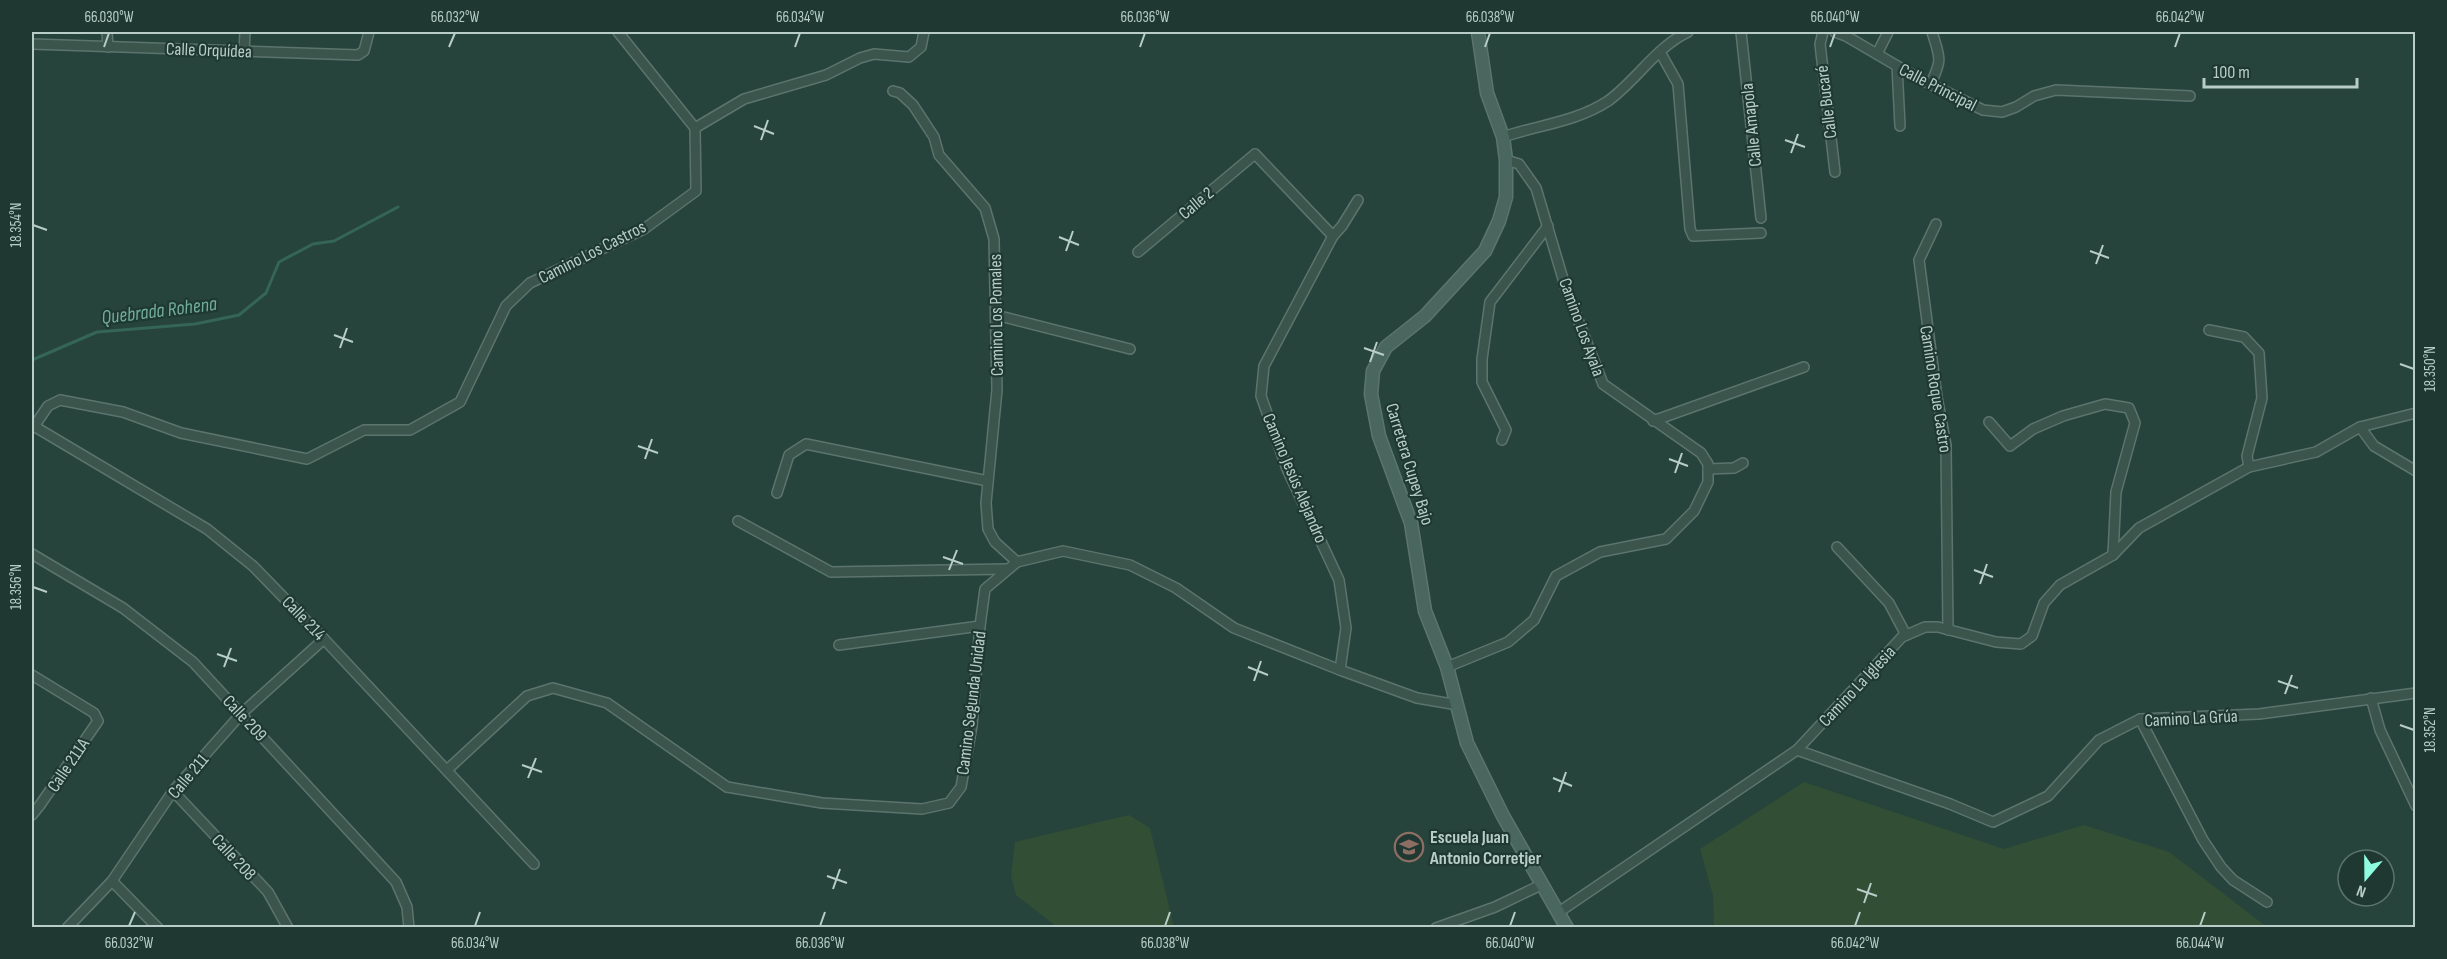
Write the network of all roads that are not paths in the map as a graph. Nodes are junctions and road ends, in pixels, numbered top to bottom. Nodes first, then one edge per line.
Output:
1 (107, 32) edge
2 (245, 32) edge
3 (369, 32) edge
4 (618, 32) edge
5 (1478, 32) edge
6 (1689, 32) edge
7 (1742, 32) edge
8 (1823, 32) edge
9 (1835, 32) edge
10 (1888, 32) edge
11 (1932, 32) edge
12 (924, 35) edge
13 (32, 44) edge
14 (108, 47) junction
15 (244, 51) junction
16 (1660, 52) junction
17 (1877, 54) junction
18 (1897, 66) junction
19 (1930, 85) junction
20 (893, 91) dead end
21 (2190, 96) dead end
22 (1900, 126) dead end
23 (695, 128) junction
24 (1503, 137) junction
25 (1506, 160) junction
26 (1835, 172) dead end
27 (1358, 200) dead end
28 (1761, 218) dead end
29 (1936, 224) dead end
30 (1548, 226) junction
31 (1761, 233) dead end
32 (1333, 236) junction
33 (1138, 252) dead end
34 (996, 315) junction
35 (2209, 330) dead end
36 (1130, 349) dead end
37 (1804, 367) dead end
38 (2415, 413) edge
39 (1653, 421) junction
40 (1989, 422) dead end
41 (33, 425) edge
42 (2360, 427) junction
43 (1502, 440) dead end
44 (1743, 463) dead end
45 (2249, 467) junction
46 (1708, 469) junction
47 (2415, 471) edge
48 (988, 481) junction
49 (777, 493) dead end
50 (738, 521) dead end
51 (1837, 547) dead end
52 (32, 554) edge
53 (2113, 555) junction
54 (1017, 562) junction
55 (1008, 568) junction
56 (980, 626) junction
57 (1948, 630) junction
58 (1906, 635) junction
59 (324, 639) junction
60 (839, 645) dead end
61 (1448, 668) junction
62 (1340, 670) junction
63 (32, 675) edge
64 (2415, 693) edge
65 (2371, 698) junction
66 (1458, 705) junction
67 (241, 714) junction
68 (2140, 719) junction
69 (1797, 750) junction
70 (447, 770) junction
71 (173, 791) junction
72 (32, 799) edge
73 (40, 805) junction
74 (2415, 806) edge
75 (32, 815) edge
76 (534, 864) dead end
77 (112, 881) junction
78 (1543, 884) junction
79 (2267, 902) dead end
80 (1559, 912) junction
81 (67, 927) edge
82 (158, 927) edge
83 (288, 927) edge
84 (409, 927) edge
85 (1436, 927) edge
86 (1568, 927) edge

1 - 14 street
2 - 15 street
3 - 15 street, Calle Orquídea
4 - 23 street
5 - 24 street, Carretera Cupey Bajo
6 - 16 street
7 - 28 street, Calle Amapola
8 - 26 street, Calle Bucaré
9 - 17 street, Calle Principal
10 - 17 street
11 - 19 street
12 - 23 street
13 - 14 street, Calle Orquídea
14 - 15 street, Calle Orquídea
16 - 24 street
16 - 31 street
17 - 18 street, Calle Principal
18 - 19 street, Calle Principal
18 - 22 street
19 - 21 street, Calle Principal
20 - 34 street, Camino Los Pomales
23 - 41 street, Camino Los Castros
24 - 25 street, Carretera Cupey Bajo
25 - 30 street, Camino Los Ayala
25 - 61 street, Carretera Cupey Bajo
27 - 32 street, Camino Jesús Alejandro
29 - 57 street, Camino Roque Castro
30 - 39 street, Camino Los Ayala
30 - 43 street
32 - 33 street, Calle 2
32 - 62 street, Camino Jesús Alejandro
34 - 36 street
34 - 48 street, Camino Los Pomales
35 - 45 street
37 - 39 street
38 - 42 street, Camino La Iglesia
39 - 46 street, Camino Los Ayala
40 - 53 street
41 - 59 street, Calle 214
42 - 45 street, Camino La Iglesia
42 - 47 street
44 - 46 street
45 - 53 street, Camino La Iglesia
46 - 61 street
48 - 49 street
48 - 54 street, Camino Los Pomales
50 - 55 street
51 - 58 street
52 - 67 street, Calle 209
53 - 57 street, Camino La Iglesia
54 - 55 street, Camino Segunda Unidad
54 - 62 street, Camino Segunda Unidad
55 - 56 street, Camino Segunda Unidad
56 - 60 street
56 - 70 street, Camino Segunda Unidad
57 - 58 street, Camino La Iglesia
58 - 69 street, Camino La Iglesia
59 - 67 street, Calle 211
59 - 70 street, Calle 214
61 - 66 street, Carretera Cupey Bajo
62 - 66 street, Camino Segunda Unidad
63 - 73 street, Calle 211A
64 - 65 street, Camino La Grúa
65 - 68 street, Camino La Grúa
65 - 74 street
66 - 78 street, Carretera Cupey Bajo
67 - 71 street, Calle 211
67 - 84 street, Calle 209
68 - 69 street, Camino La Grúa
68 - 79 street
69 - 80 street, Camino La Iglesia
70 - 76 street, Calle 214
71 - 77 street, Calle 211
71 - 83 street, Calle 208
72 - 73 street
73 - 75 street, Calle 211A
77 - 81 street, Calle 211
77 - 82 street
78 - 80 street, Carretera Cupey Bajo
78 - 85 street
80 - 86 street, Carretera Cupey Bajo

